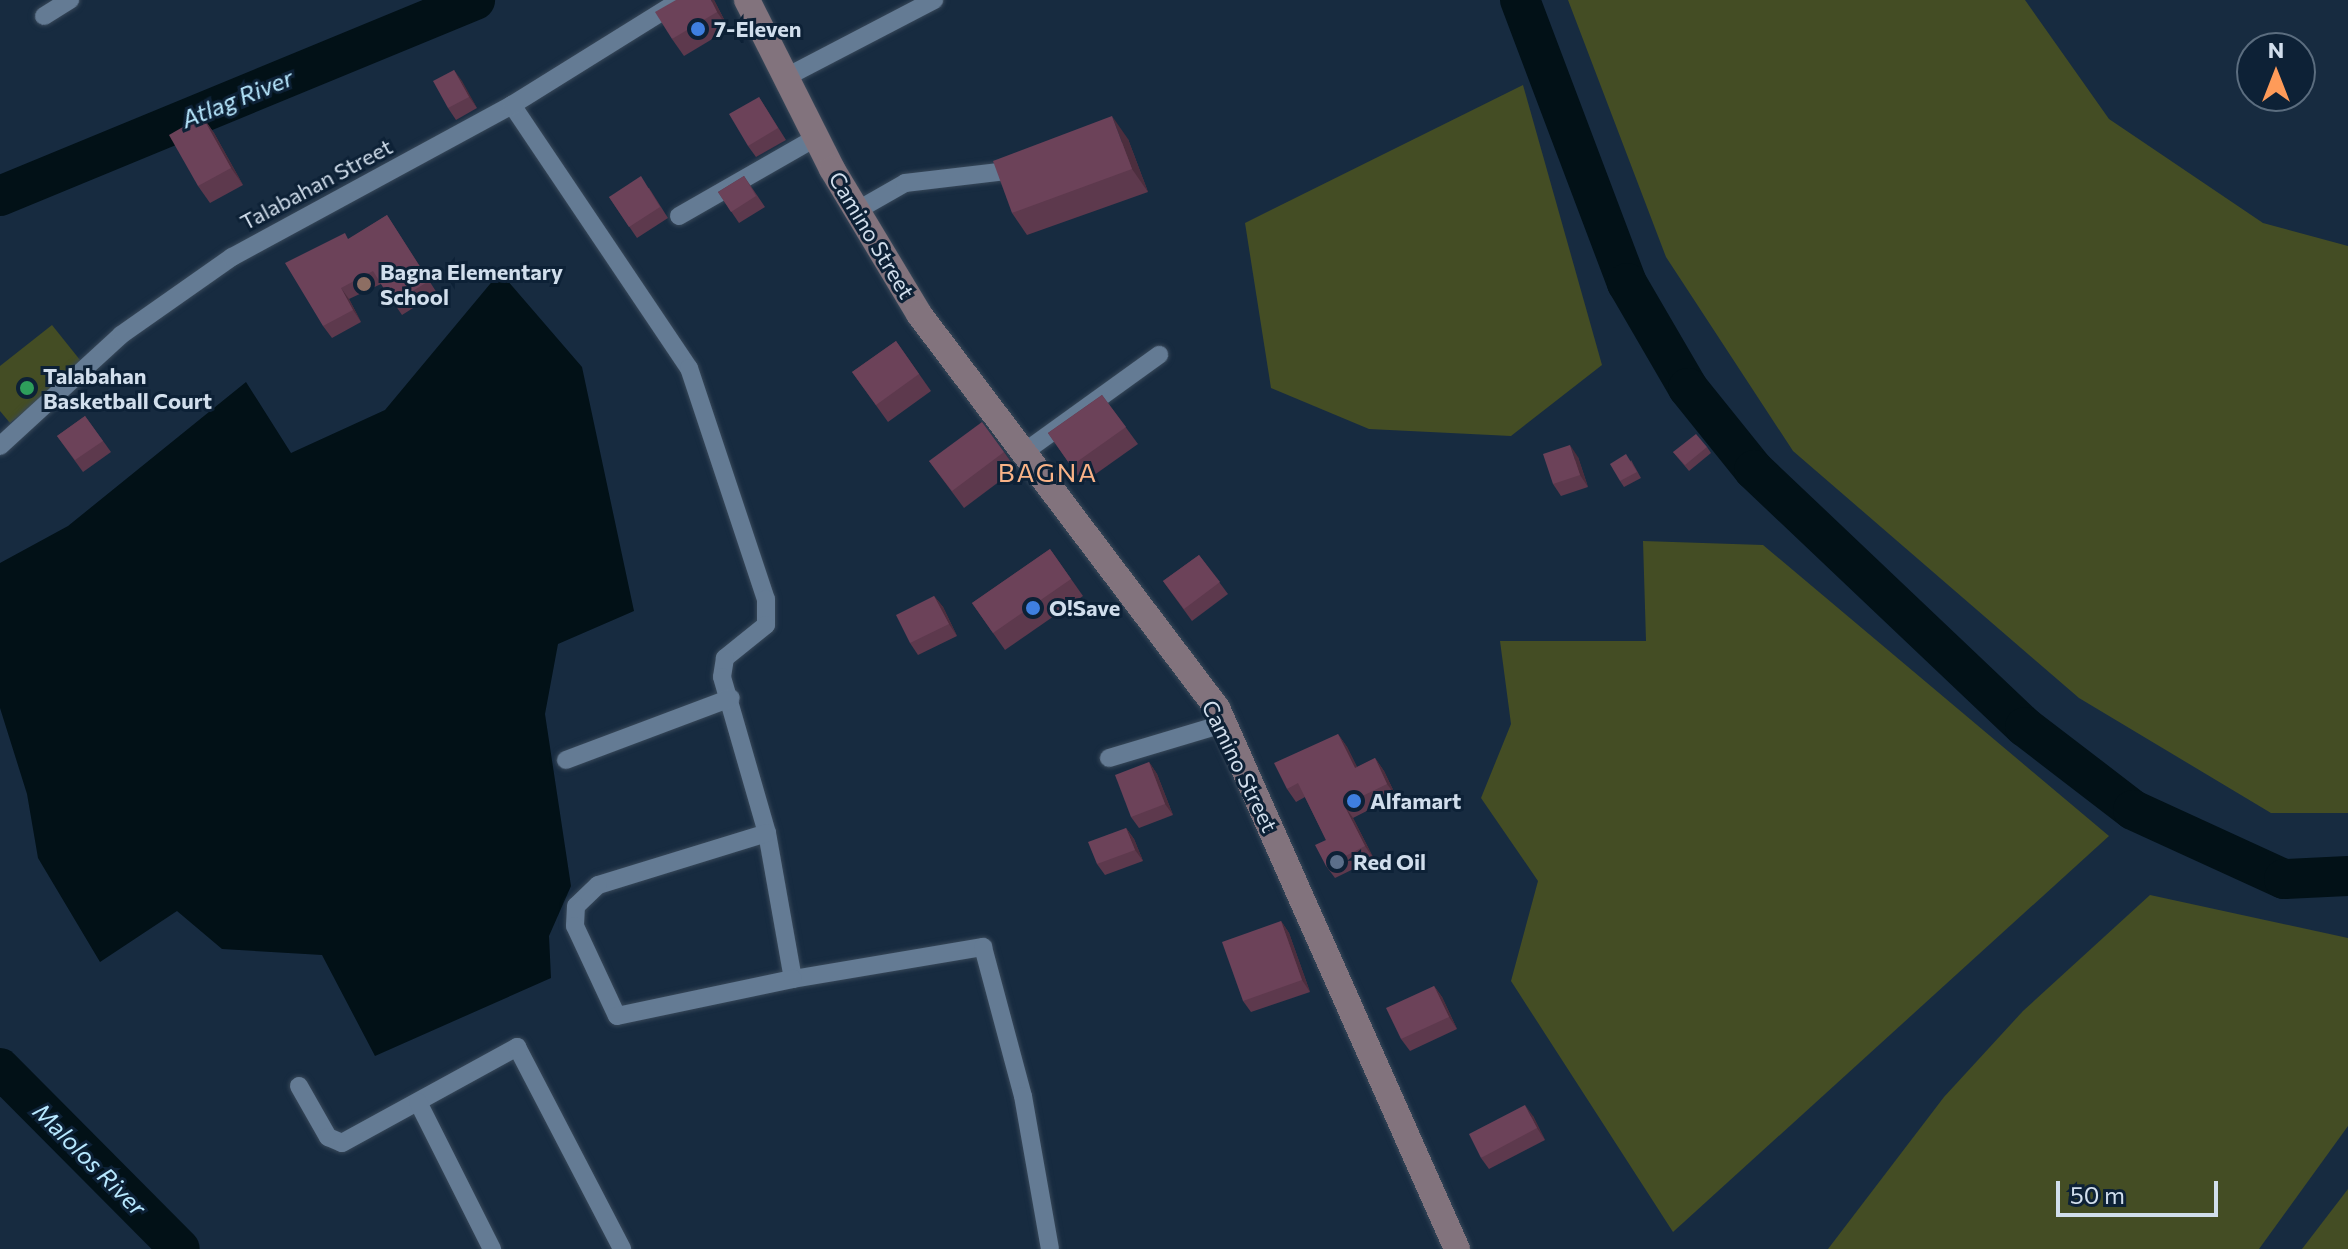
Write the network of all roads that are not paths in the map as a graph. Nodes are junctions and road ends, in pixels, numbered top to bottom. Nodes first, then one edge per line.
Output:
1 (70, 0) edge
2 (681, 0) edge
3 (747, 0) edge
4 (934, 0) edge
5 (44, 16) dead end
6 (788, 76) junction
7 (512, 105) junction
8 (817, 137) junction
9 (1016, 170) edge
10 (856, 211) junction
11 (679, 216) dead end
12 (1159, 355) dead end
13 (0, 446) edge
14 (1023, 453) junction
15 (731, 698) junction
16 (1223, 724) junction
17 (1109, 758) dead end
18 (566, 760) dead end
19 (767, 833) junction
20 (793, 979) junction
21 (299, 1086) dead end
22 (418, 1102) junction
23 (492, 1249) edge
24 (622, 1249) edge
25 (1050, 1249) edge
26 (1457, 1249) edge

1 - 5 street
2 - 7 street, Talabahan Street
3 - 6 main road, Camino Street
4 - 6 street
6 - 8 main road, Camino Street
7 - 13 street, Talabahan Street
7 - 15 street
8 - 10 main road, Camino Street
8 - 11 street
9 - 10 street
10 - 14 main road, Camino Street
12 - 14 street
14 - 16 main road, Camino Street
15 - 18 street
15 - 19 street
16 - 17 street
16 - 26 main road, Camino Street
19 - 20 street
19 - 20 street
20 - 25 street
21 - 22 street
22 - 23 street
22 - 24 street

